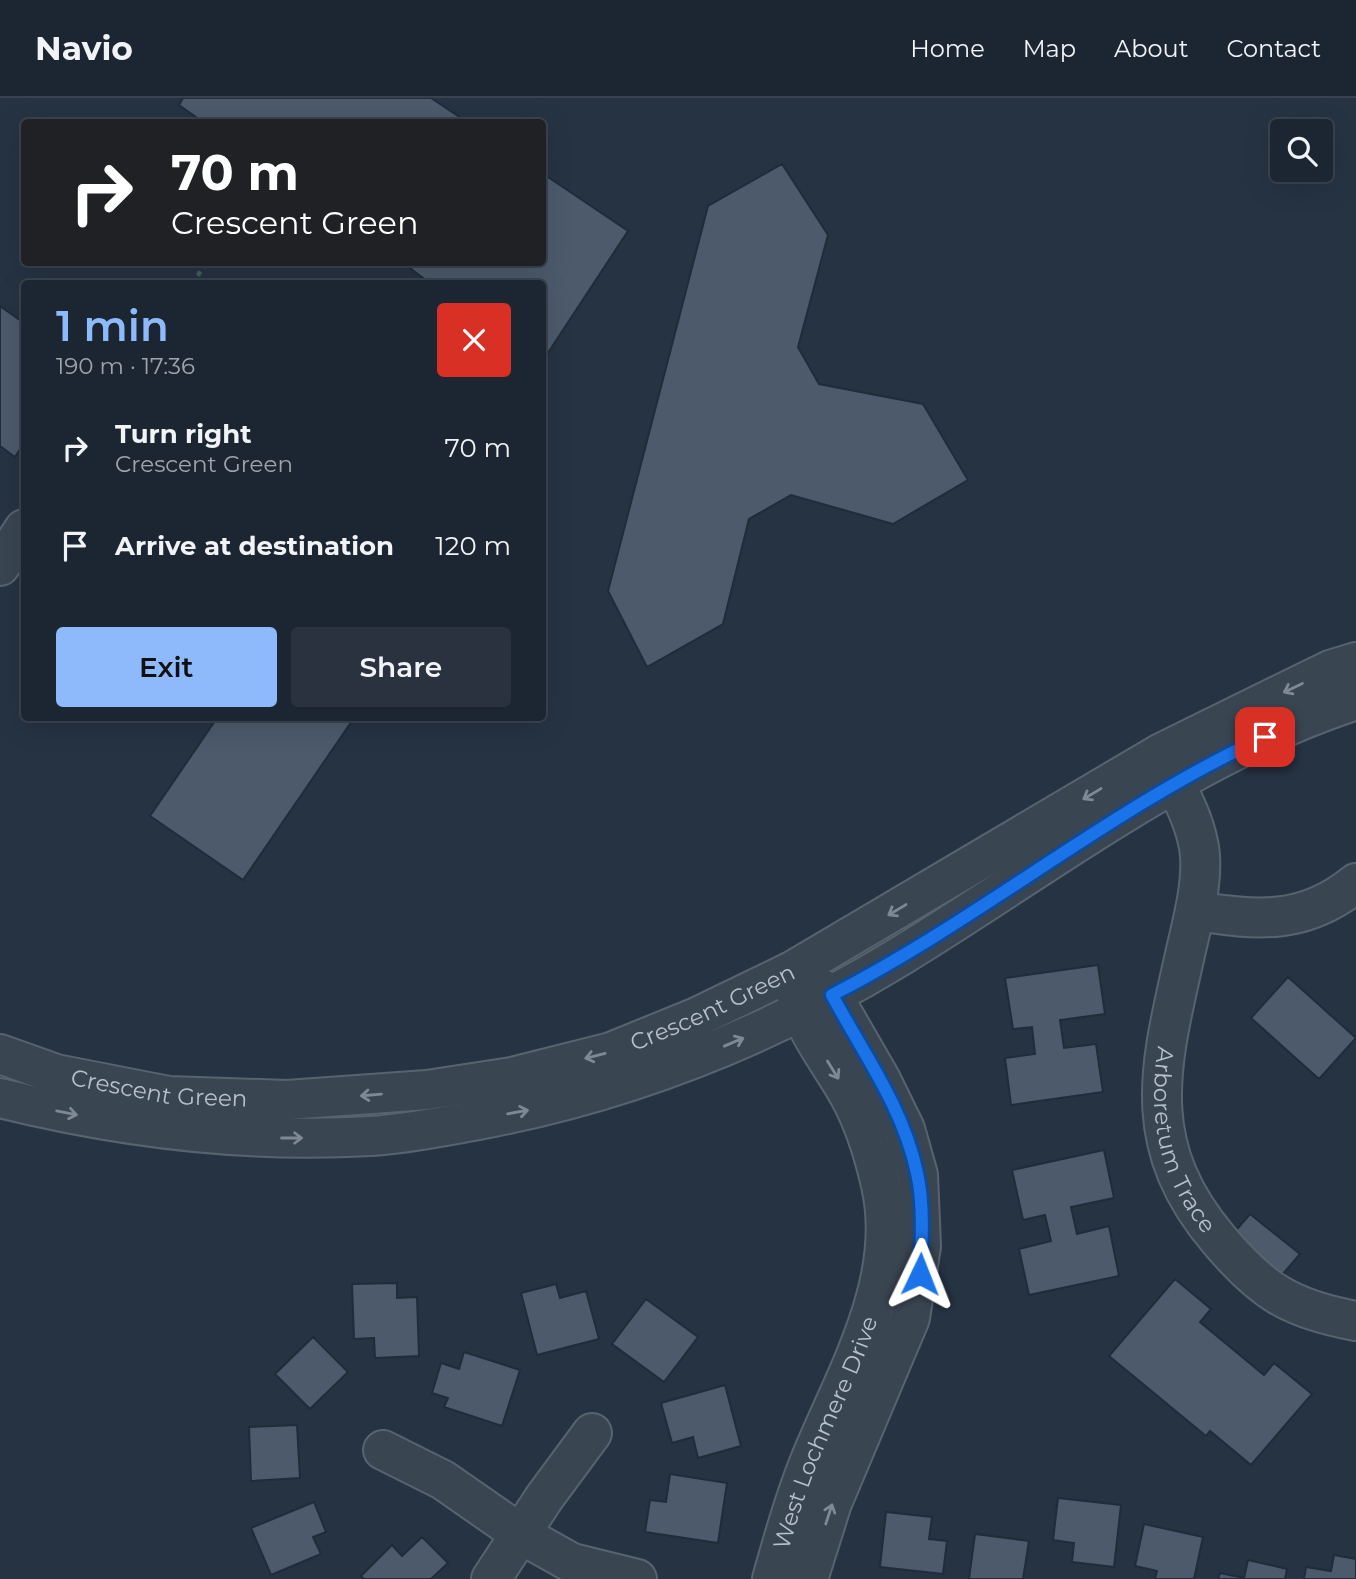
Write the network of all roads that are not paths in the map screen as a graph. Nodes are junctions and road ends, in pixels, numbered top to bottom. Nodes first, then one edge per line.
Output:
1 (21, 534) edge
2 (0, 566) edge
3 (1356, 662) edge
4 (1356, 700) edge
5 (1168, 769) junction
6 (1356, 883) edge
7 (1195, 912) junction
8 (792, 971) junction
9 (815, 1003) junction
10 (0, 1054) edge
11 (0, 1098) edge
12 (1356, 1321) edge
13 (592, 1433) dead end
14 (383, 1450) dead end
15 (522, 1535) junction
16 (491, 1579) edge
17 (637, 1579) edge
18 (772, 1579) edge
19 (808, 1579) edge

1 - 2 street
3 -> 5 street, Crescent Green
4 - 5 street, Crescent Green
5 - 7 street, Arboretum Trace
5 -> 8 street, Crescent Green
5 - 9 street, Crescent Green
6 - 7 street
7 - 12 street, Arboretum Trace
8 - 9 street, West Lochmere Drive
8 -> 10 street, Crescent Green
11 -> 9 street, Crescent Green
9 -> 18 street, West Lochmere Drive
19 -> 9 street, West Lochmere Drive
13 - 15 street
14 - 15 street
15 - 16 street
15 - 17 street

